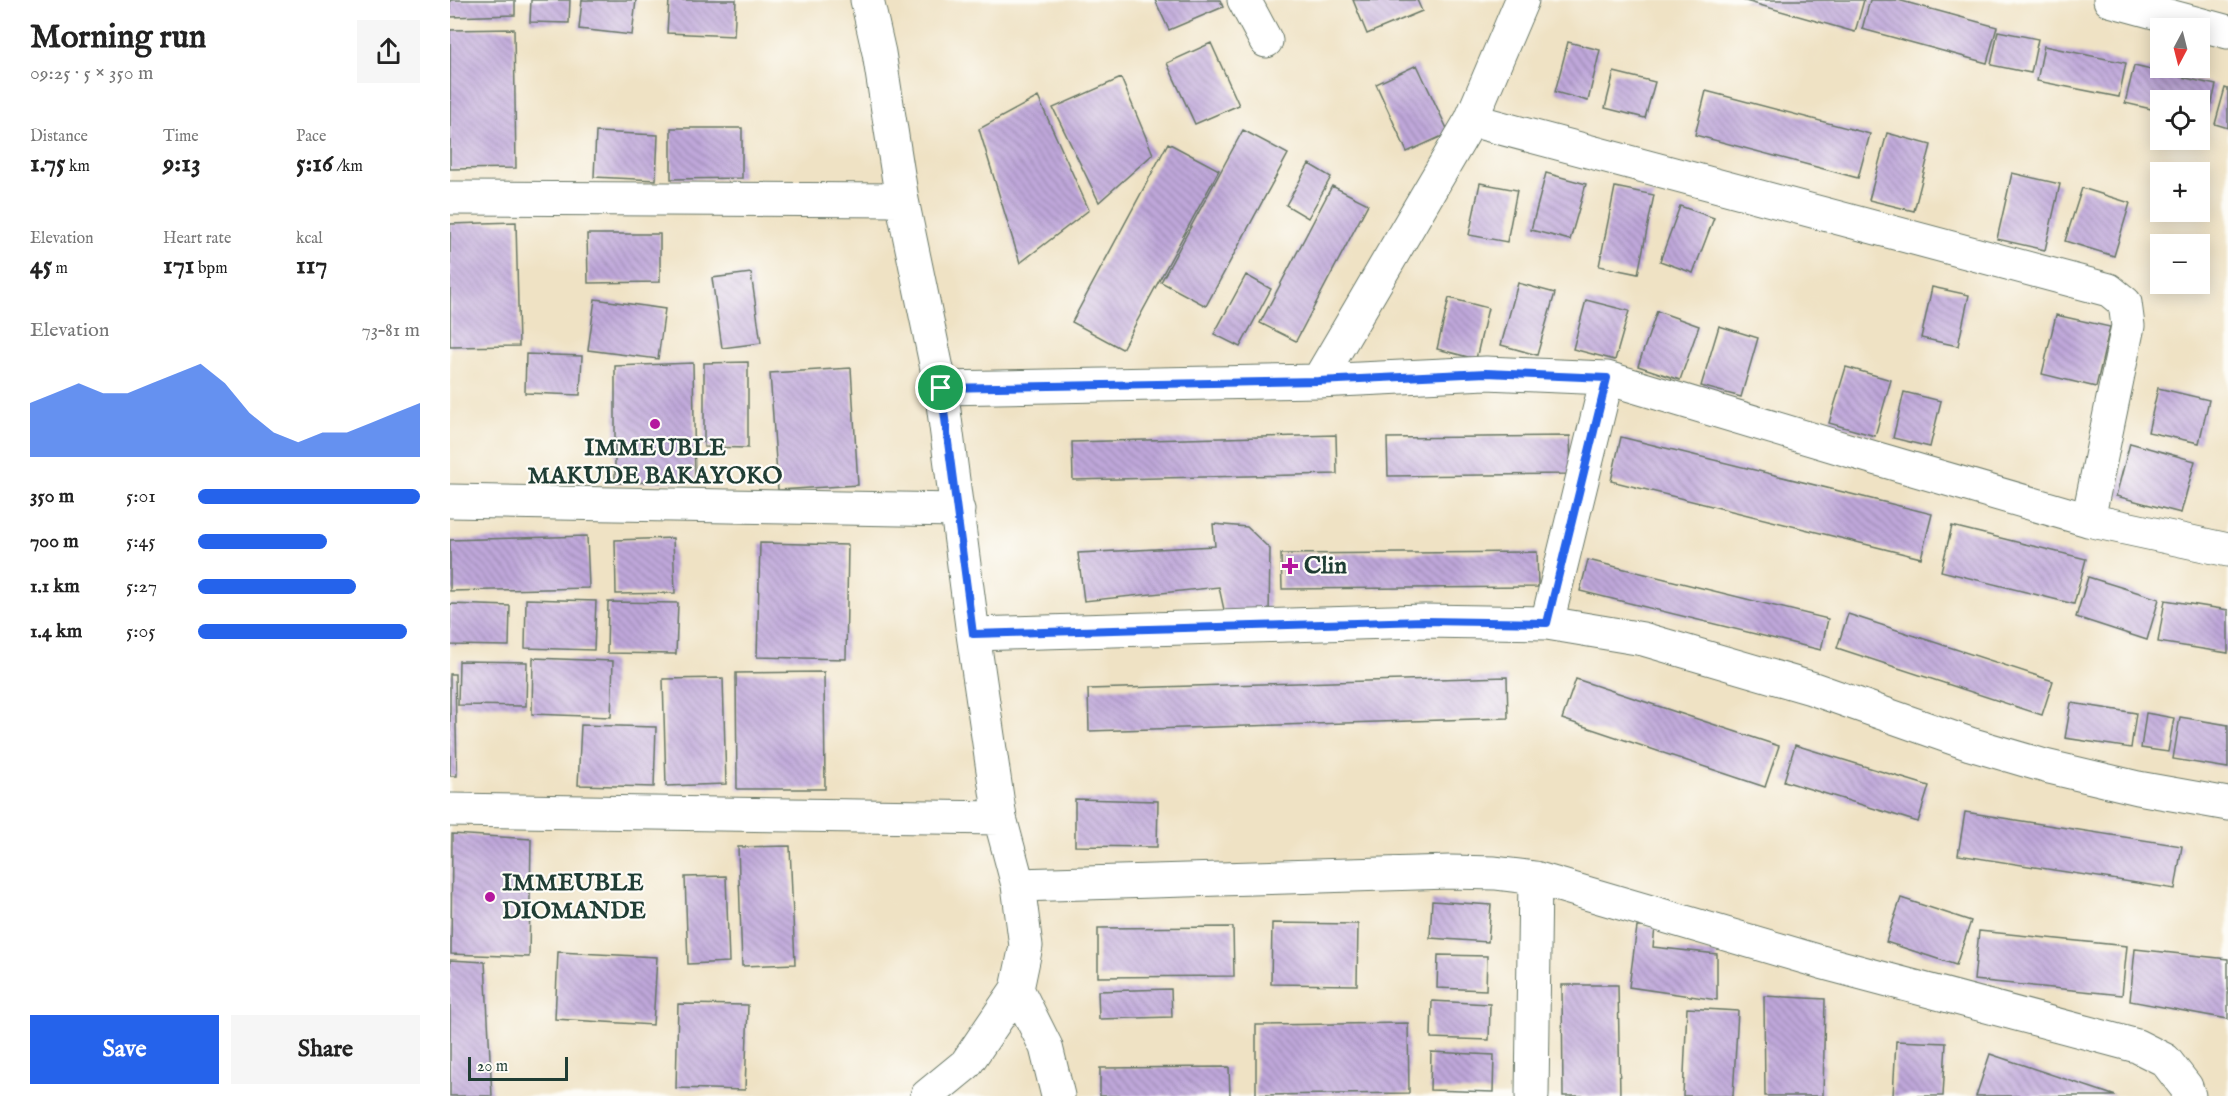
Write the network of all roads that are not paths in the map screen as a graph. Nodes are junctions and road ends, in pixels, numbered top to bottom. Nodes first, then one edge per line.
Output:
1 (867, 0) edge
2 (1244, 0) edge
3 (1522, 0) edge
4 (2110, 0) edge
5 (2228, 32) edge
6 (1266, 41) dead end
7 (1471, 120) junction
8 (450, 198) edge
9 (902, 200) junction
10 (1607, 378) junction
11 (1318, 381) junction
12 (941, 388) junction
13 (450, 501) edge
14 (958, 510) junction
15 (2088, 520) junction
16 (2228, 550) edge
17 (1547, 623) junction
18 (973, 634) junction
19 (2228, 804) edge
20 (450, 810) edge
21 (1000, 818) junction
22 (1535, 878) junction
23 (1018, 885) junction
24 (1017, 989) junction
25 (927, 1096) edge
26 (1058, 1096) edge
27 (1532, 1096) edge
28 (2188, 1096) edge

1 - 9 street
2 - 6 street
3 - 7 street
4 - 5 street
7 - 11 street
7 - 15 street
8 - 9 street
9 - 12 street
10 - 11 street
10 - 15 street
10 - 17 street
11 - 12 street
12 - 14 street
13 - 14 street
14 - 18 street
15 - 16 street
17 - 18 street
17 - 19 street
18 - 21 street
20 - 21 street
21 - 23 street
22 - 23 street
22 - 27 street
22 - 28 street
23 - 24 street
24 - 25 street
24 - 26 street

